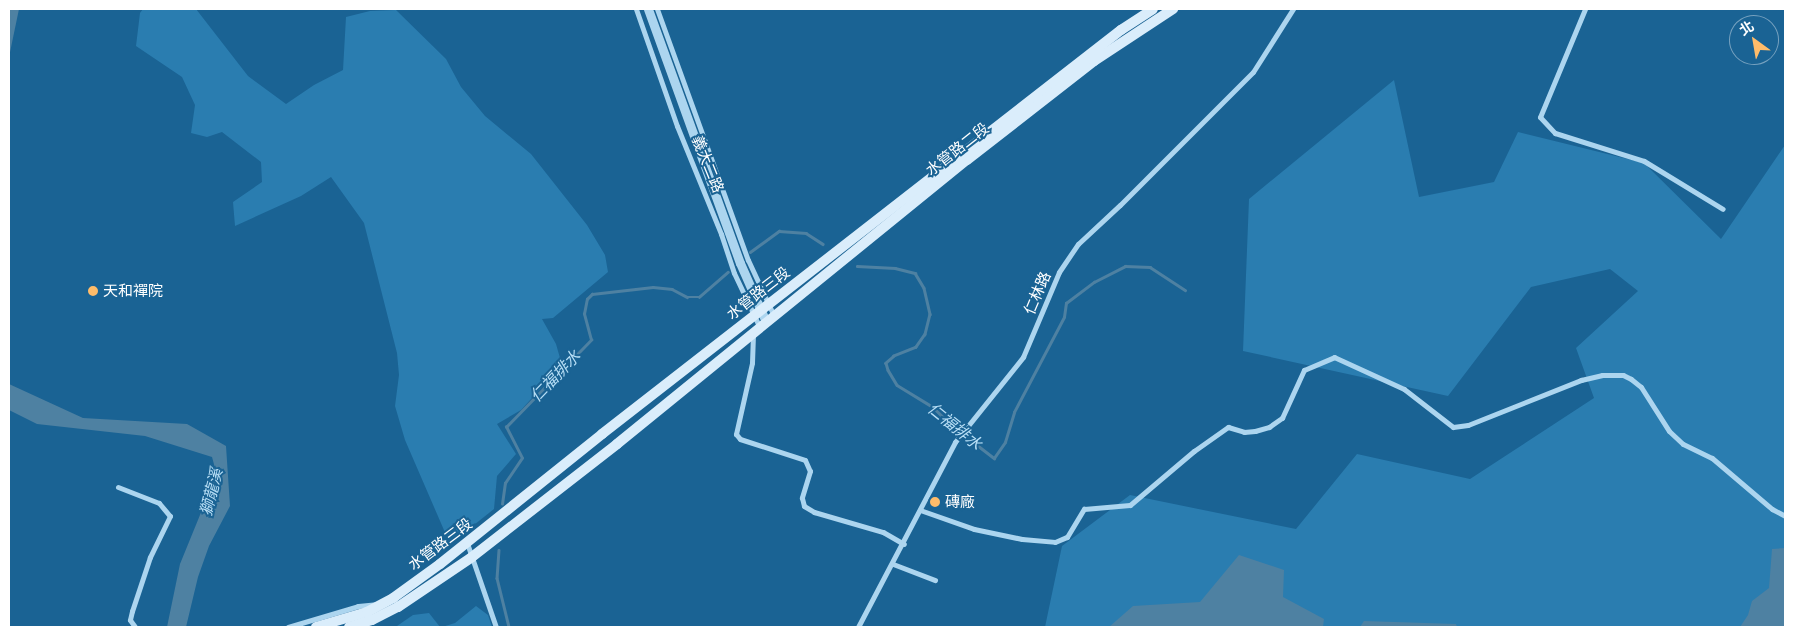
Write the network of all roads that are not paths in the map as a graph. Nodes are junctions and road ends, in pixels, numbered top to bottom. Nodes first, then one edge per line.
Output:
1 (636, 9) edge
2 (648, 9) edge
3 (656, 9) edge
4 (1153, 9) edge
5 (1173, 9) edge
6 (1293, 9) edge
7 (1584, 9) edge
8 (1723, 209) dead end
9 (761, 310) junction
10 (763, 325) junction
11 (118, 487) dead end
12 (920, 510) junction
13 (1785, 516) edge
14 (467, 543) junction
15 (904, 544) junction
16 (472, 557) junction
17 (893, 564) junction
18 (935, 580) dead end
19 (384, 603) junction
20 (398, 607) junction
21 (135, 627) edge
22 (288, 627) edge
23 (316, 627) edge
24 (349, 627) edge
25 (370, 627) edge
26 (496, 627) edge
27 (858, 627) edge

1 - 9 street, 義大二路
2 - 9 street, 義大二路
3 - 9 street, 義大二路
4 - 9 main road, 水管路三段
5 - 10 main road, 水管路二段
6 - 12 street, 仁林路
7 - 8 street
9 - 10 street, 義大二路
9 - 14 main road, 水管路三段
10 - 15 street
10 - 16 main road, 水管路三段
11 - 21 street
12 - 13 street
12 - 15 street, 仁林路
14 - 16 street
14 - 19 main road, 水管路三段
15 - 17 street, 仁林路
16 - 20 main road, 水管路三段
16 - 26 street
17 - 18 street
17 - 27 street, 仁林路
19 - 22 street, 水管路三段
19 - 23 main road, 水管路三段
20 - 24 main road, 水管路三段
20 - 25 street, 水管路三段

